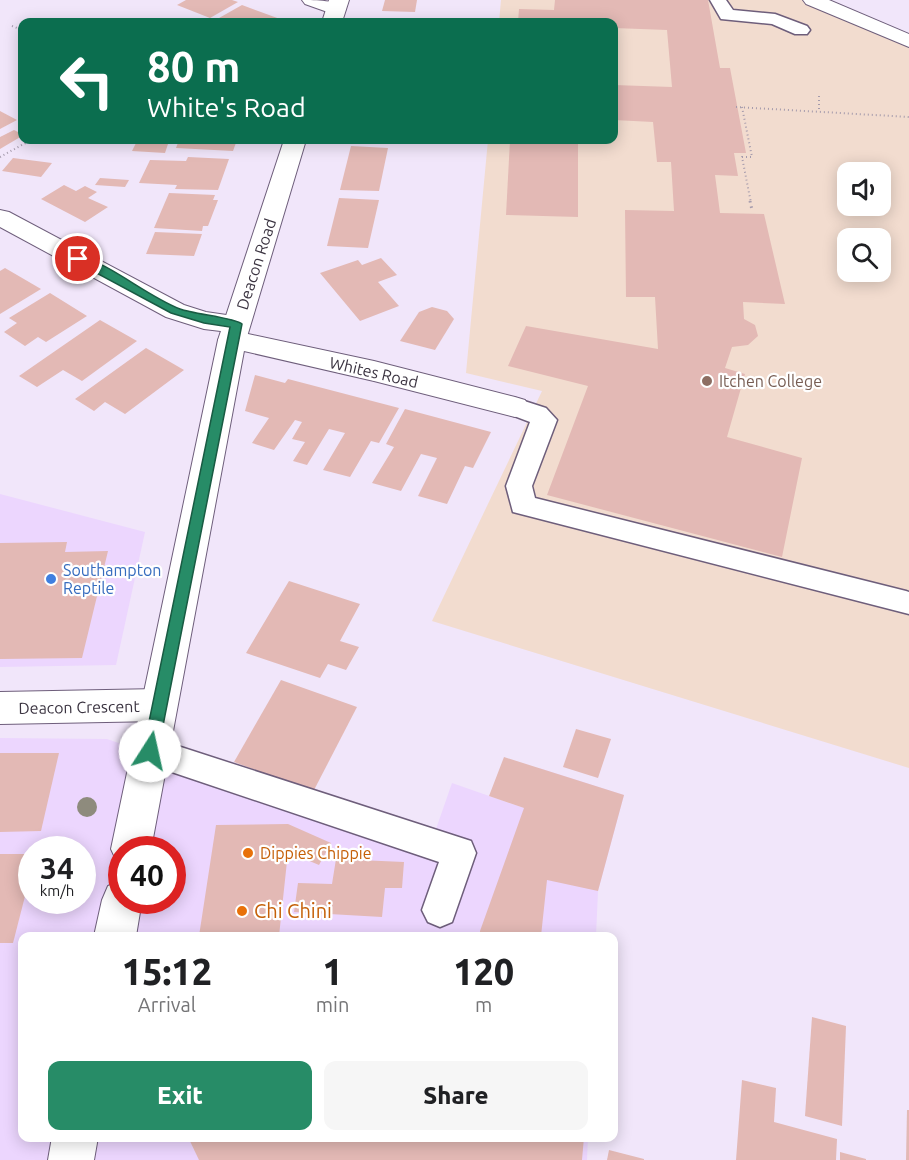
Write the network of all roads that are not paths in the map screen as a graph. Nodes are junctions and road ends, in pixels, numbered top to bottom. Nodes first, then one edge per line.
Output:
1 (312, 0) edge
2 (718, 0) edge
3 (813, 0) edge
4 (336, 10) edge
5 (801, 30) dead end
6 (909, 41) edge
7 (294, 144) edge
8 (0, 217) edge
9 (234, 332) junction
10 (515, 407) joint
11 (906, 603) dead end
12 (159, 705) junction
13 (0, 708) edge
14 (150, 751) junction
15 (134, 836) edge
16 (440, 910) dead end
17 (119, 914) edge
18 (115, 932) edge
19 (74, 1142) edge
20 (71, 1160) edge

1 - 4 street
2 - 5 lane
3 - 6 street
7 - 9 street, Deacon Road
8 - 9 street, Whites Road
9 - 10 street, Whites Road
9 - 12 street, Deacon Road
10 - 11 lane
12 - 13 street, Deacon Crescent
12 - 14 street, Deacon Road
14 - 15 street, Deacon Road
14 - 16 lane
17 - 18 street
19 - 20 street

